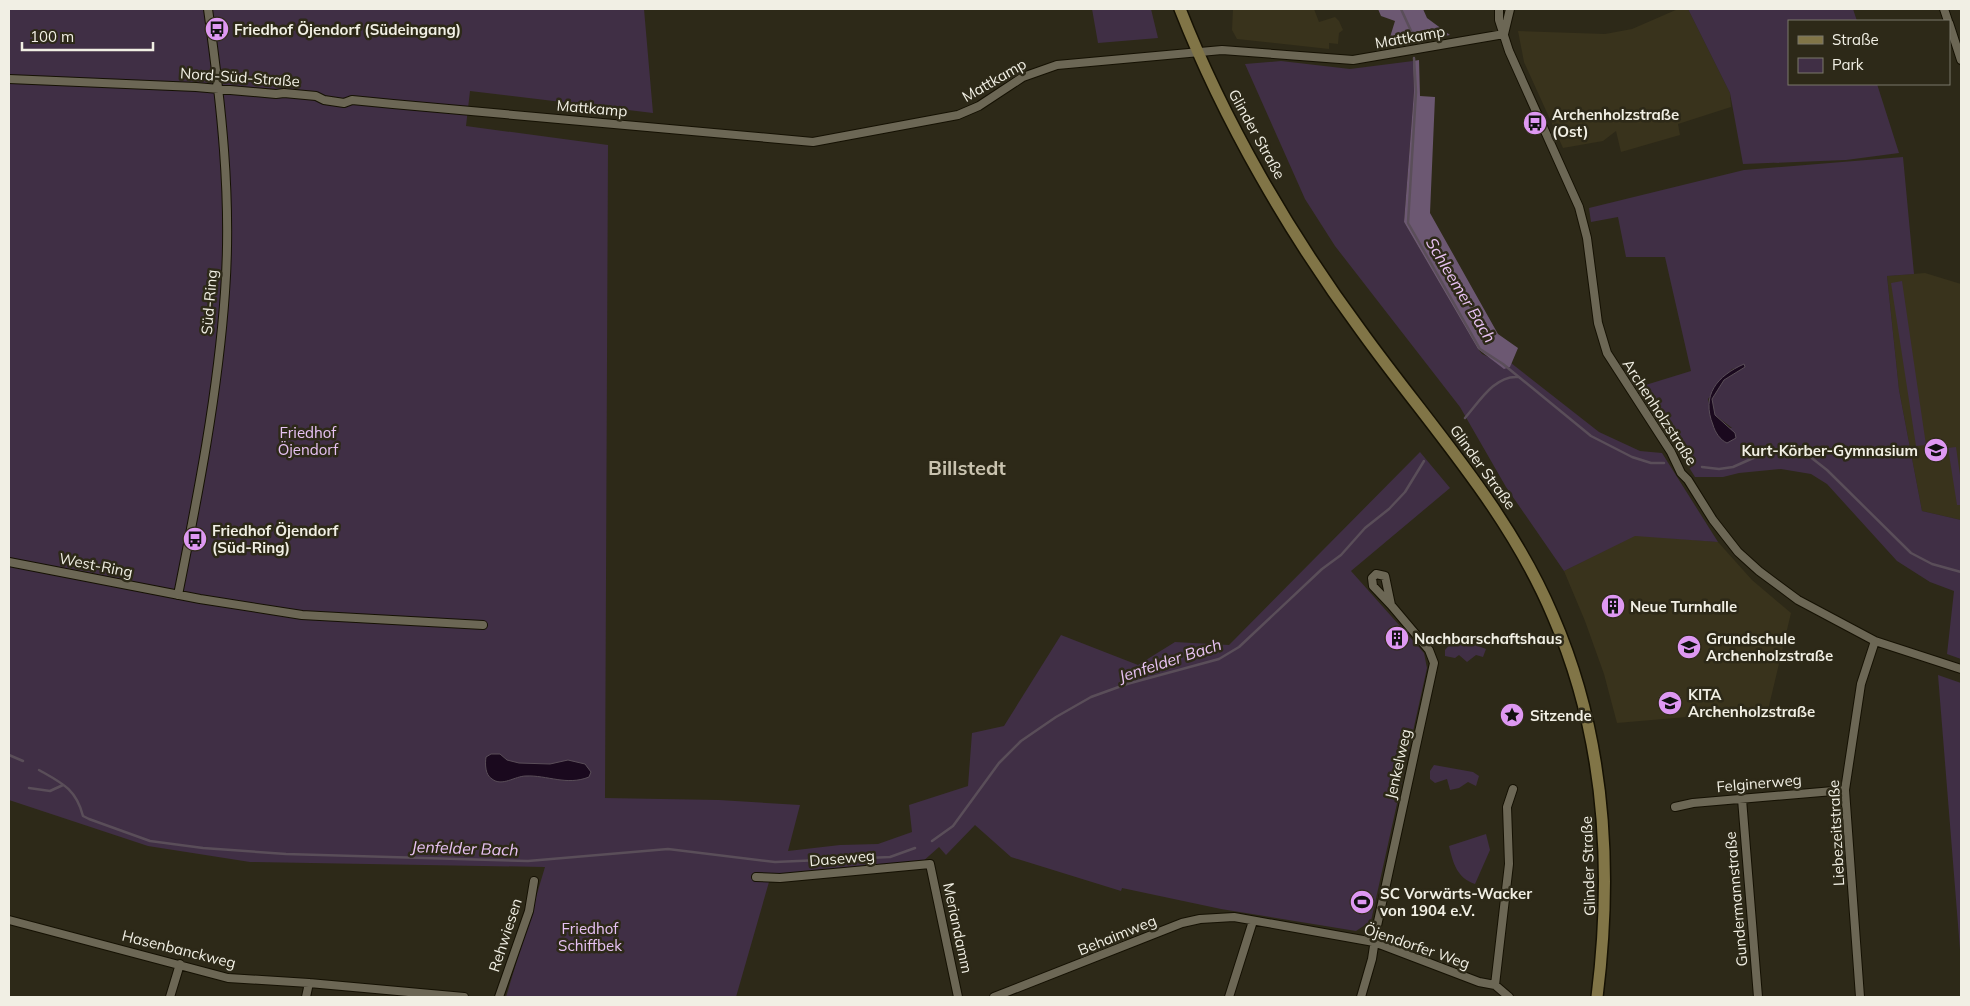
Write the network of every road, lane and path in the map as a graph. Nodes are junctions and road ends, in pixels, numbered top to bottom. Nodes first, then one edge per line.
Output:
1 (208, 9) edge
2 (1180, 9) edge
3 (1499, 9) edge
4 (1510, 9) edge
5 (1950, 28) edge
6 (1504, 34) junction
7 (1198, 52) junction
8 (1961, 60) edge
9 (9, 79) edge
10 (219, 89) junction
11 (468, 111) joint
12 (9, 562) edge
13 (178, 595) junction
14 (1391, 605) dead end
15 (483, 625) dead end
16 (1875, 641) junction
17 (1961, 668) edge
18 (1513, 788) dead end
19 (1845, 790) junction
20 (1742, 799) junction
21 (1675, 807) dead end
22 (930, 864) joint
23 (756, 876) dead end
24 (534, 881) dead end
25 (9, 920) edge
26 (1253, 921) junction
27 (1374, 942) junction
28 (180, 964) junction
29 (309, 983) junction
30 (1495, 985) junction
31 (434, 996) edge
32 (170, 997) edge
33 (306, 997) edge
34 (464, 997) edge
35 (499, 997) edge
36 (958, 997) edge
37 (994, 997) edge
38 (1229, 997) edge
39 (1361, 997) edge
40 (1509, 997) edge
41 (1597, 997) edge
42 (1758, 997) edge
43 (1860, 997) edge

1 - 10 street, Süd-Ring
2 - 7 main road, Glinder Straße
3 - 6 street, Archenholzstraße
4 - 6 street
5 - 8 street
6 - 7 street, Mattkamp
6 - 16 street, Archenholzstraße
7 - 11 street, Mattkamp
7 - 41 main road, Glinder Straße
9 - 10 street, Nord-Süd-Straße
10 - 11 street, Nord-Süd-Straße
10 - 13 street, Süd-Ring
12 - 13 street, West-Ring
13 - 15 street, West-Ring
14 - 27 street, Jenkelweg
16 - 17 street, Archenholzstraße
16 - 19 street, Liebezeitstraße
18 - 30 street
19 - 20 street, Felginerweg
19 - 43 street, Liebezeitstraße
20 - 21 street, Felginerweg
20 - 42 street, Gundermannstraße
22 - 23 street, Daseweg
22 - 36 street, Meriandamm
24 - 35 street, Rehwiesen
25 - 28 street, Hasenbanckweg
26 - 27 street, Öjendorfer Weg
26 - 37 street, Behaimweg
26 - 38 street
27 - 30 street, Öjendorfer Weg
27 - 39 street, Jenkelweg
28 - 29 street, Hasenbanckweg
28 - 32 street
29 - 31 street, Hasenbanckweg
29 - 33 street
30 - 40 street, Öjendorfer Weg
31 - 34 street

